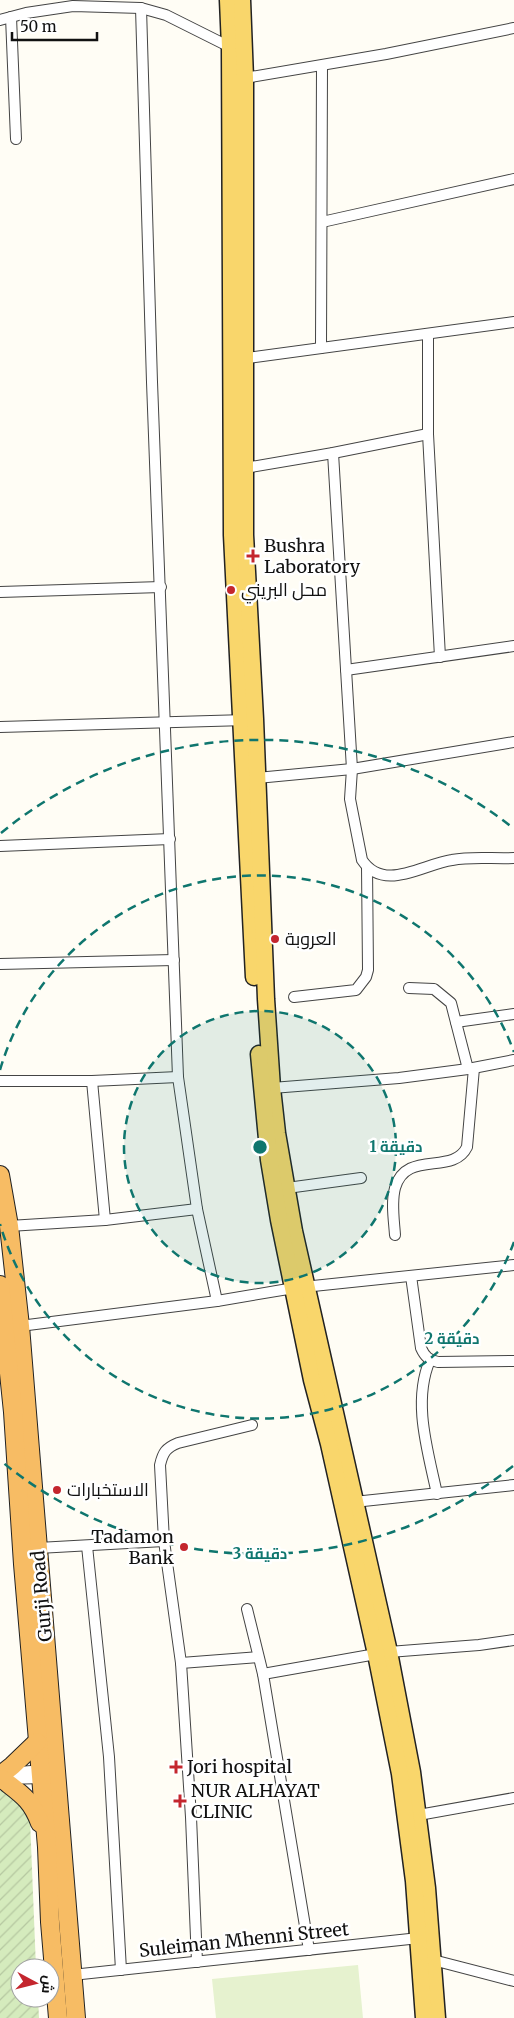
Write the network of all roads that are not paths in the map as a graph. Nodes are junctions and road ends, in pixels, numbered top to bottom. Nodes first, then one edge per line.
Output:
1 (228, 0) edge
2 (242, 0) edge
3 (97, 3) edge
4 (151, 5) edge
5 (141, 8) junction
6 (11, 17) junction
7 (0, 20) edge
8 (514, 28) edge
9 (230, 46) junction
10 (322, 66) junction
11 (244, 78) junction
12 (16, 140) dead end
13 (514, 178) edge
14 (322, 222) junction
15 (514, 322) edge
16 (428, 334) junction
17 (321, 348) junction
18 (238, 359) junction
19 (428, 434) junction
20 (333, 453) junction
21 (245, 468) junction
22 (161, 587) junction
23 (0, 592) edge
24 (514, 646) edge
25 (440, 657) junction
26 (346, 670) junction
27 (248, 720) junction
28 (164, 722) junction
29 (0, 727) edge
30 (514, 742) edge
31 (352, 769) junction
32 (258, 778) junction
33 (170, 839) junction
34 (0, 846) edge
35 (514, 858) edge
36 (366, 867) junction
37 (174, 960) junction
38 (0, 964) edge
39 (409, 988) dead end
40 (294, 997) dead end
41 (514, 1014) edge
42 (456, 1022) junction
43 (514, 1060) edge
44 (471, 1068) junction
45 (178, 1077) junction
46 (0, 1081) edge
47 (92, 1081) junction
48 (272, 1088) junction
49 (0, 1175) edge
50 (361, 1178) dead end
51 (287, 1188) junction
52 (198, 1209) junction
53 (105, 1220) junction
54 (9, 1226) junction
55 (395, 1235) dead end
56 (514, 1265) edge
57 (411, 1276) junction
58 (0, 1285) edge
59 (301, 1288) junction
60 (217, 1301) junction
61 (20, 1326) junction
62 (430, 1360) junction
63 (514, 1361) edge
64 (0, 1382) edge
65 (13, 1412) junction
66 (252, 1425) dead end
67 (514, 1486) edge
68 (437, 1494) junction
69 (354, 1502) junction
70 (164, 1541) junction
71 (87, 1546) junction
72 (38, 1548) junction
73 (247, 1609) dead end
74 (514, 1640) edge
75 (382, 1653) junction
76 (258, 1657) junction
77 (181, 1663) junction
78 (263, 1674) junction
79 (38, 1742) junction
80 (48, 1774) junction
81 (1, 1776) edge
82 (514, 1798) edge
83 (412, 1816) junction
84 (47, 1846) junction
85 (419, 1938) junction
86 (309, 1950) junction
87 (433, 1960) junction
88 (197, 1962) junction
89 (121, 1970) junction
90 (72, 1975) junction
91 (514, 1981) edge
92 (58, 2018) edge
93 (76, 2018) edge
94 (424, 2018) edge
95 (437, 2018) edge

1 - 9 main road
2 - 11 main road
3 - 5 street
3 - 6 street
4 - 5 street
4 - 9 street
5 - 22 street
6 - 7 street
6 - 12 street
8 - 10 street
9 - 18 main road
10 - 11 street
10 - 14 street
11 - 18 main road
13 - 14 street
14 - 17 street
15 - 16 street
16 - 17 street
16 - 19 street
17 - 18 street
18 - 21 main road
18 - 27 main road
19 - 20 street
19 - 25 street
20 - 21 street
20 - 26 street
21 - 27 main road
22 - 23 street
22 - 28 street
24 - 25 street
25 - 26 street
26 - 31 street
27 - 28 street
27 - 32 main road
27 - 59 main road
28 - 29 street
28 - 33 street
30 - 31 street
31 - 32 street
31 - 36 street
32 - 48 main road
33 - 34 street
33 - 37 street
35 - 36 street
36 - 40 street
37 - 38 street
37 - 45 street
39 - 42 street
41 - 42 street
42 - 44 street
43 - 44 street
44 - 48 street
44 - 55 street
45 - 47 street
45 - 52 street
46 - 47 street
47 - 53 street
48 - 51 main road
49 - 54 highway, Gurji Road
50 - 51 street
51 - 59 main road
52 - 53 street
52 - 60 street
53 - 54 street
54 - 61 highway, Gurji Road
56 - 57 street
57 - 59 street
57 - 62 street
58 - 65 highway, Gurji Road
59 - 60 street
59 - 69 main road
59 - 75 main road
60 - 61 street
61 - 72 highway, Gurji Road
62 - 63 street
62 - 68 street
64 - 65 highway
65 - 79 highway, Gurji Road
66 - 70 street
67 - 68 street
68 - 69 street
69 - 75 main road
70 - 71 street
70 - 77 street
71 - 72 street
71 - 89 street
72 - 80 highway, Gurji Road
73 - 76 street
74 - 75 street
75 - 78 street
75 - 83 main road
76 - 77 street
76 - 78 street
77 - 88 street
78 - 86 street
79 - 80 highway, Gurji Road
79 - 81 highway
80 - 81 street
80 - 84 highway, Gurji Road
80 - 90 highway, Gurji Road
81 - 84 highway
82 - 83 street
83 - 85 main road
83 - 87 main road
84 - 92 highway, Gurji Road
85 - 86 street, Suleiman Mhenni Street
85 - 94 main road
86 - 88 street, Suleiman Mhenni Street
87 - 91 street
87 - 95 main road
88 - 89 street, Suleiman Mhenni Street
89 - 90 street, Suleiman Mhenni Street
90 - 93 highway, Gurji Road

